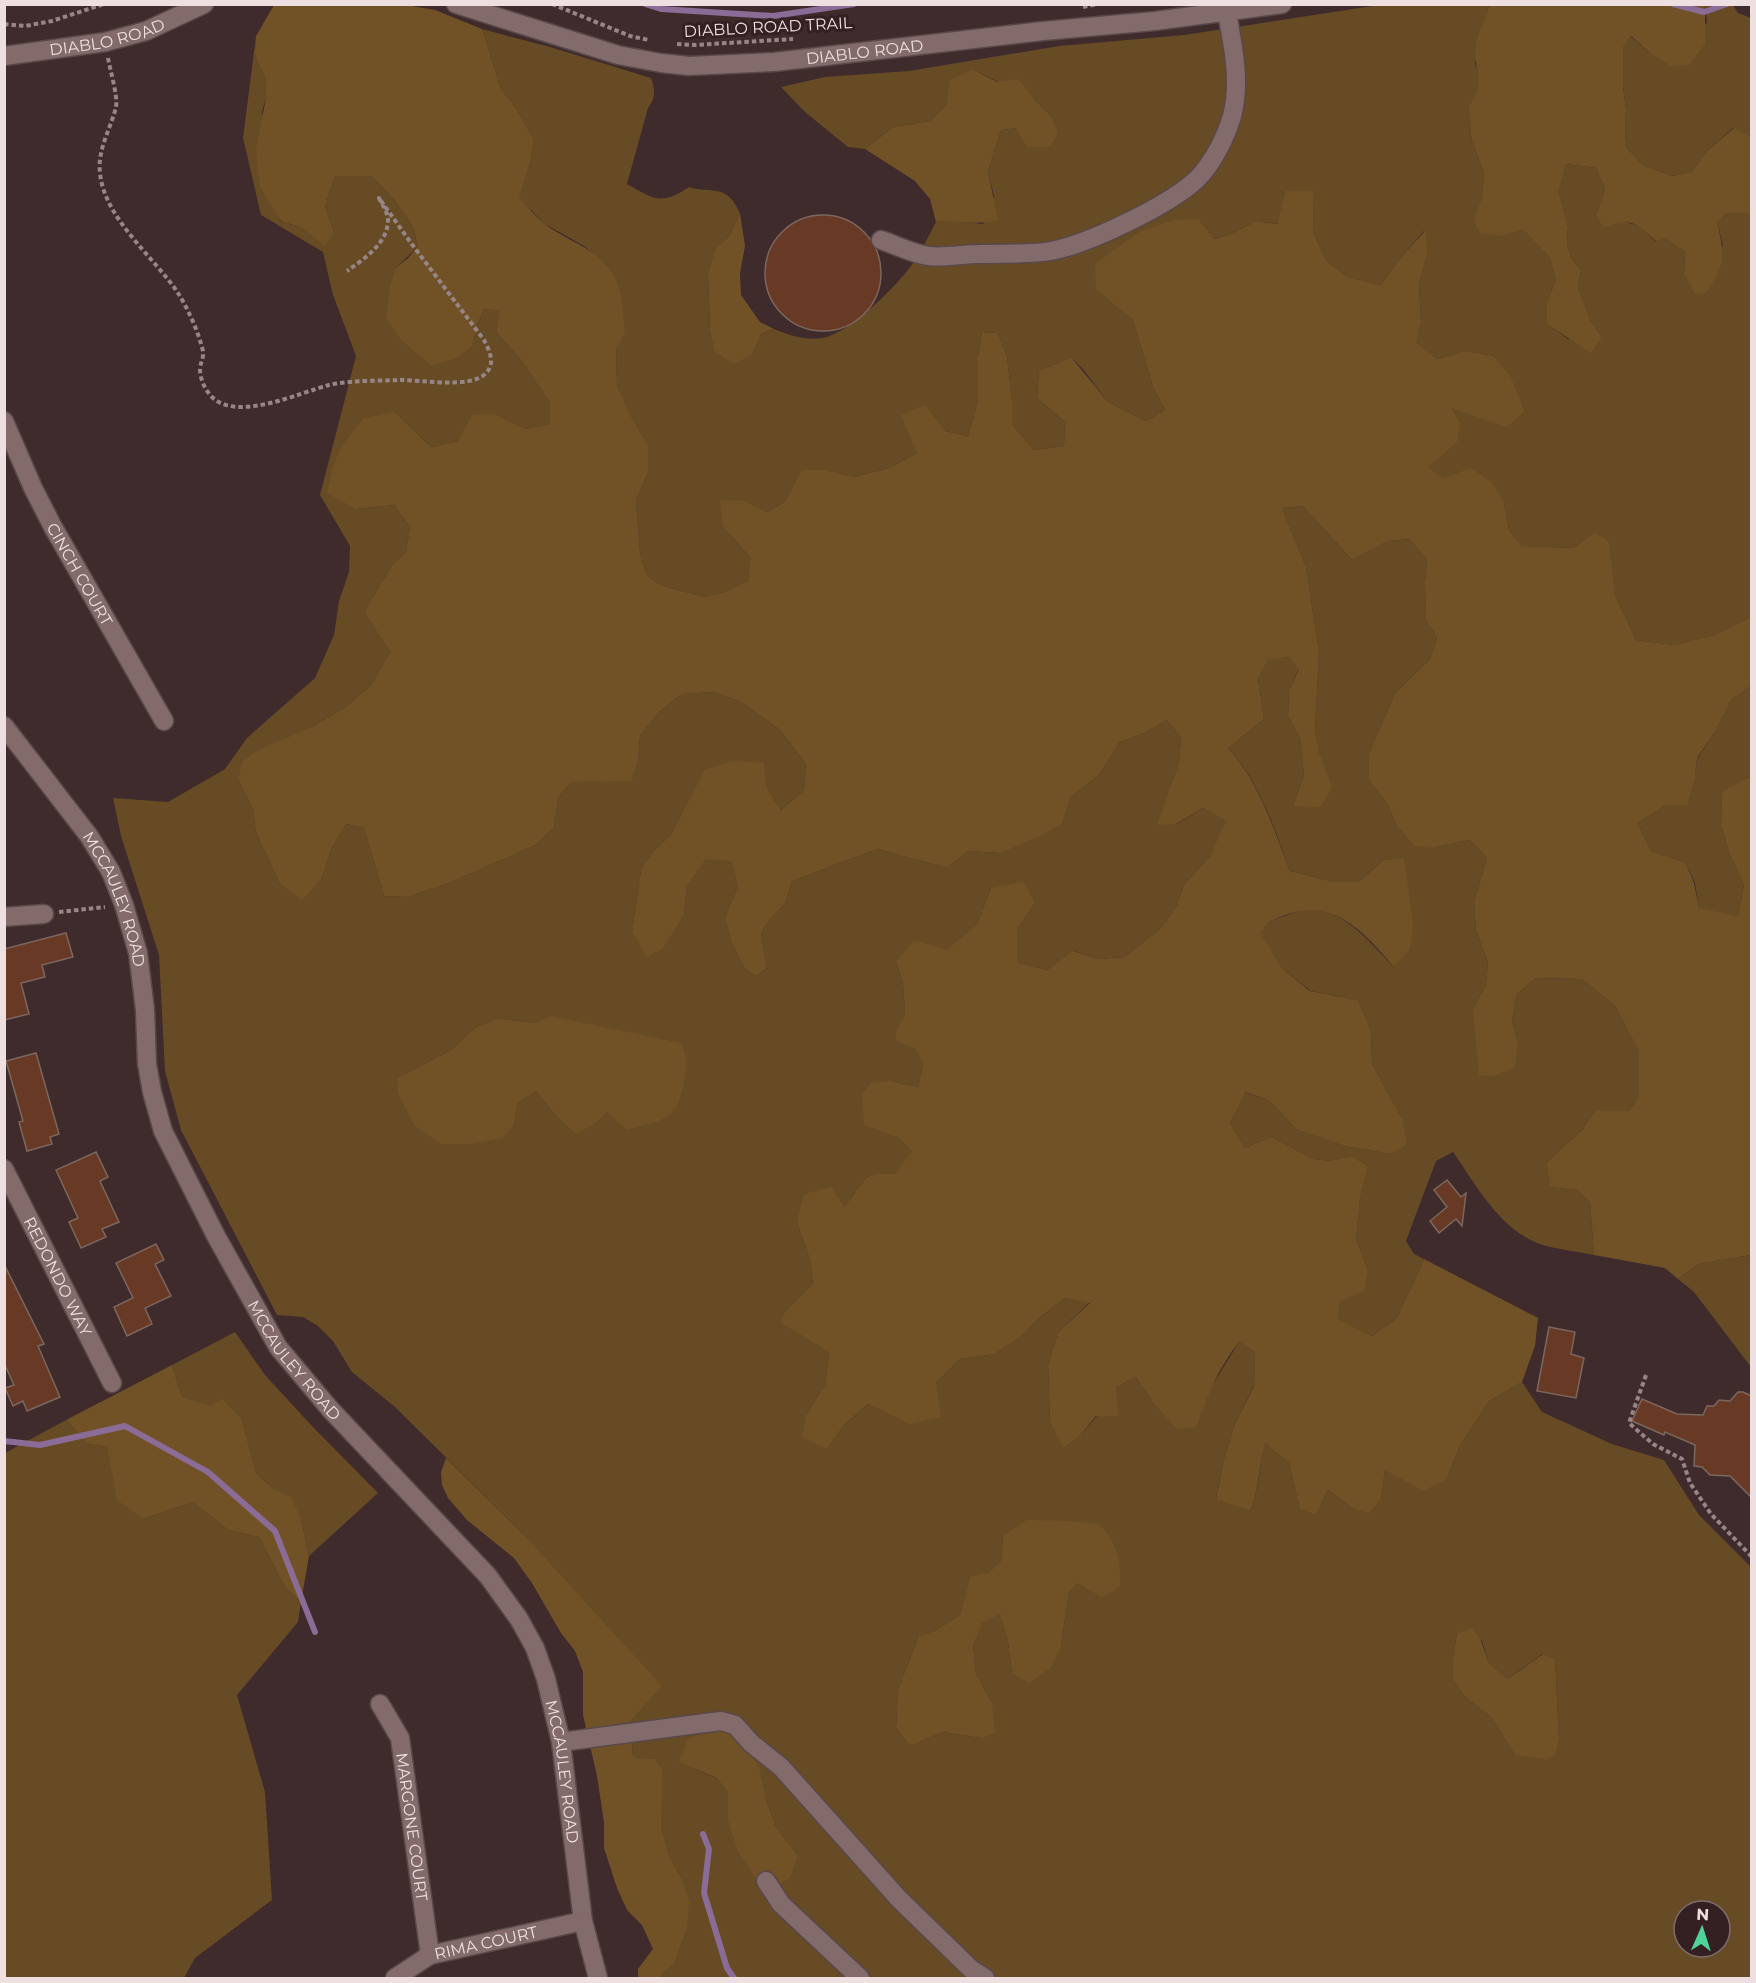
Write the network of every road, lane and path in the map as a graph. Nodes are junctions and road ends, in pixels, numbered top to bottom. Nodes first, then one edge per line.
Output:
1 (104, 4) edge
2 (204, 4) edge
3 (456, 4) edge
4 (552, 4) edge
5 (1098, 4) edge
6 (1282, 4) edge
7 (1076, 8) dead end
8 (1227, 13) junction
9 (4, 24) edge
10 (800, 39) dead end
11 (654, 41) dead end
12 (105, 42) junction
13 (675, 44) dead end
14 (4, 56) edge
15 (881, 240) dead end
16 (347, 271) dead end
17 (4, 421) edge
18 (164, 721) dead end
19 (4, 726) edge
20 (109, 906) dead end
21 (69, 911) dead end
22 (44, 914) dead end
23 (4, 917) edge
24 (4, 1169) edge
25 (1646, 1375) dead end
26 (112, 1383) dead end
27 (1752, 1557) edge
28 (380, 1704) dead end
29 (561, 1742) junction
30 (766, 1881) dead end
31 (583, 1921) junction
32 (430, 1955) junction
33 (395, 1978) edge
34 (598, 1978) edge
35 (860, 1978) edge
36 (985, 1978) edge

1 - 9 path
2 - 12 street, DIABLO ROAD
3 - 8 street, DIABLO ROAD
4 - 11 path
5 - 7 path
6 - 8 street, DIABLO ROAD
8 - 15 street
10 - 13 path, DIABLO ROAD TRAIL
12 - 14 street, DIABLO ROAD
12 - 16 path
17 - 18 street, CINCH COURT
19 - 29 street, MCCAULEY ROAD
20 - 21 path
22 - 23 street
24 - 26 street, REDONDO WAY
25 - 27 path
28 - 32 street, MARGONE COURT
29 - 31 street, MCCAULEY ROAD
29 - 36 street
30 - 35 street
31 - 32 street, RIMA COURT
31 - 34 street, MCCAULEY ROAD
32 - 33 street, RIMA COURT

